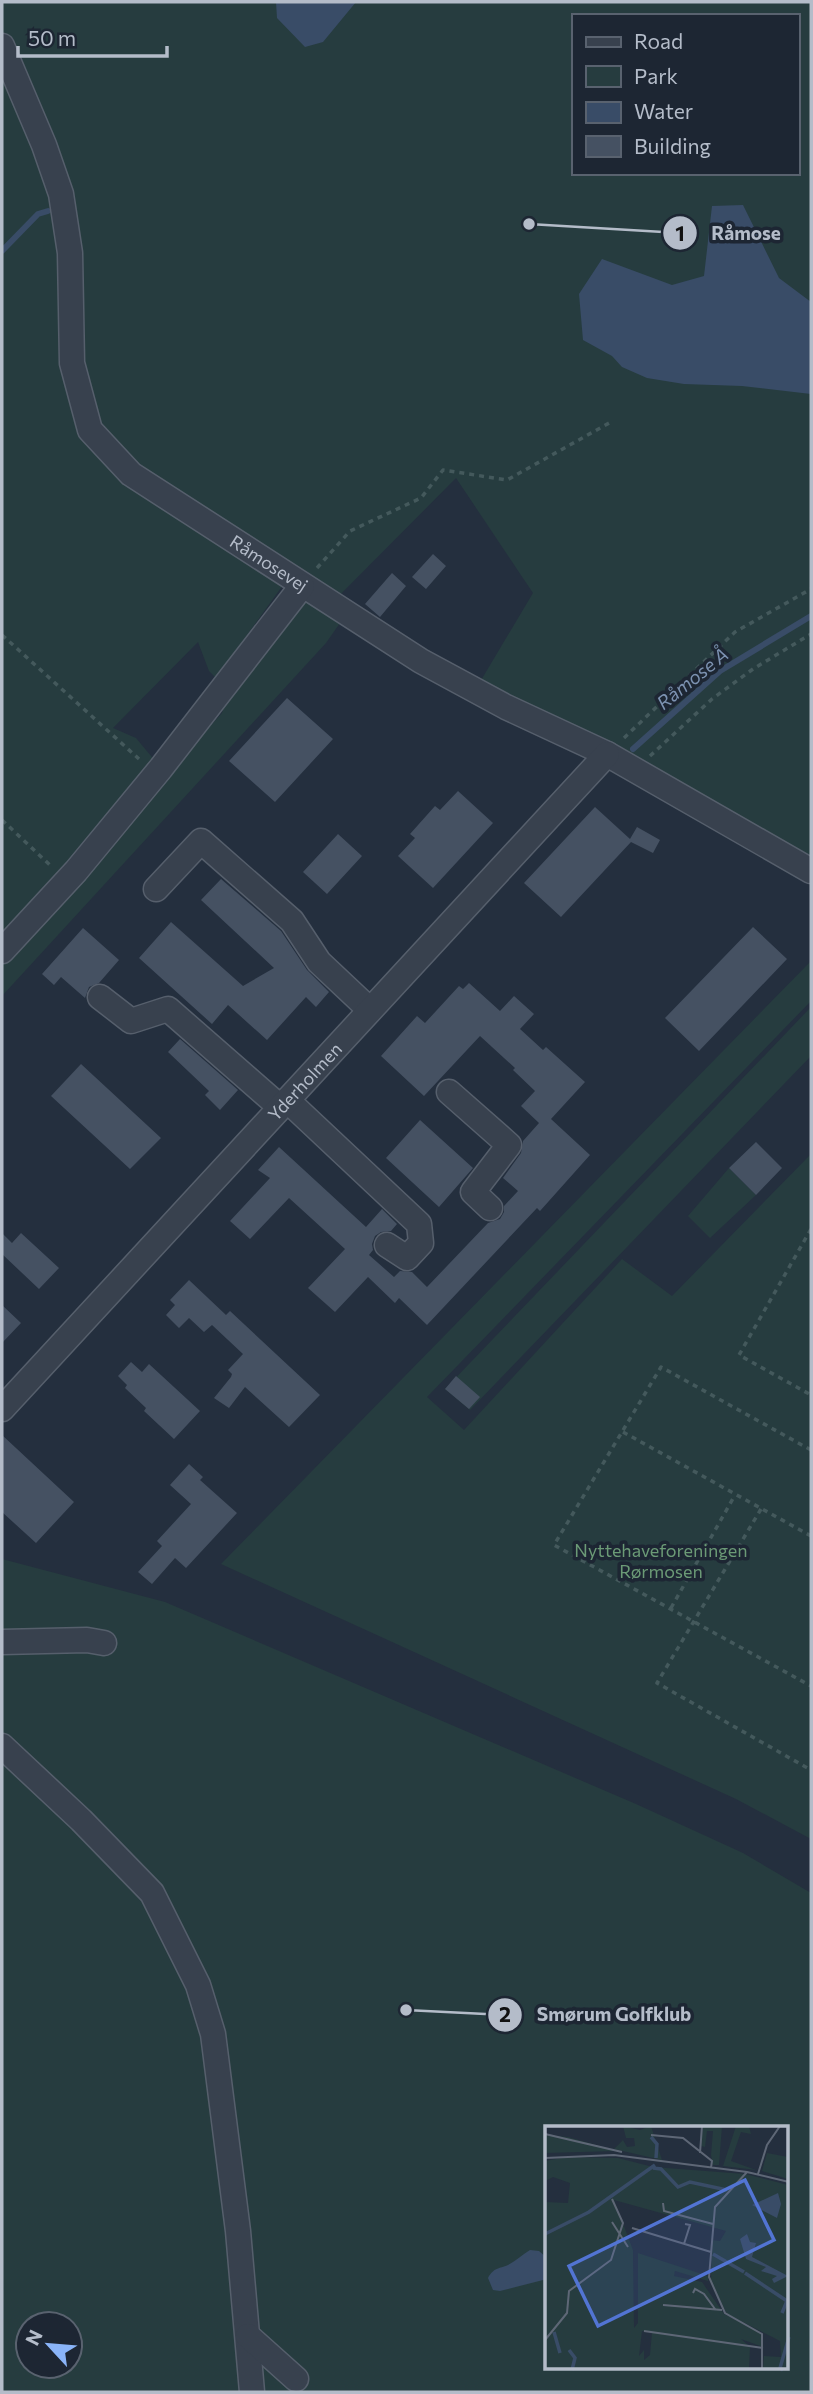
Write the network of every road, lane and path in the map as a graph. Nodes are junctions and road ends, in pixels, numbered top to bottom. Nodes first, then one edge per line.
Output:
1 (2, 46) edge
2 (611, 422) dead end
3 (302, 586) junction
4 (811, 589) edge
5 (811, 634) edge
6 (2, 635) edge
7 (607, 754) junction
8 (648, 758) dead end
9 (156, 775) junction
10 (2, 820) edge
11 (811, 871) edge
12 (67, 881) junction
13 (156, 888) dead end
14 (2, 951) edge
15 (100, 997) dead end
16 (370, 1010) junction
17 (449, 1092) dead end
18 (283, 1103) junction
19 (490, 1208) dead end
20 (811, 1229) edge
21 (803, 1243) junction
22 (387, 1245) dead end
23 (811, 1247) edge
24 (811, 1395) edge
25 (2, 1409) edge
26 (623, 1432) junction
27 (811, 1450) edge
28 (735, 1495) junction
29 (761, 1509) junction
30 (811, 1536) edge
31 (671, 1608) junction
32 (693, 1620) junction
33 (2, 1642) edge
34 (104, 1643) dead end
35 (811, 1686) edge
36 (2, 1746) edge
37 (811, 1770) edge
38 (248, 2336) junction
39 (296, 2379) dead end
40 (252, 2392) edge

1 - 3 street, Råmosevej
2 - 3 path
3 - 7 street, Råmosevej
3 - 9 street
4 - 7 path
5 - 8 path
6 - 9 path
7 - 11 street, Råmosevej
7 - 16 street, Yderholmen
9 - 12 street
10 - 12 path
12 - 14 street
13 - 16 street
15 - 18 street
16 - 18 street, Yderholmen
17 - 19 street
18 - 22 street
18 - 25 street, Yderholmen
20 - 21 path
21 - 23 path
21 - 24 path
26 - 27 path
26 - 28 path
26 - 31 path
28 - 29 path
28 - 31 path
29 - 30 path
29 - 32 path
31 - 32 path
32 - 35 path
32 - 37 path
33 - 34 street
36 - 38 street
38 - 39 street
38 - 40 street

